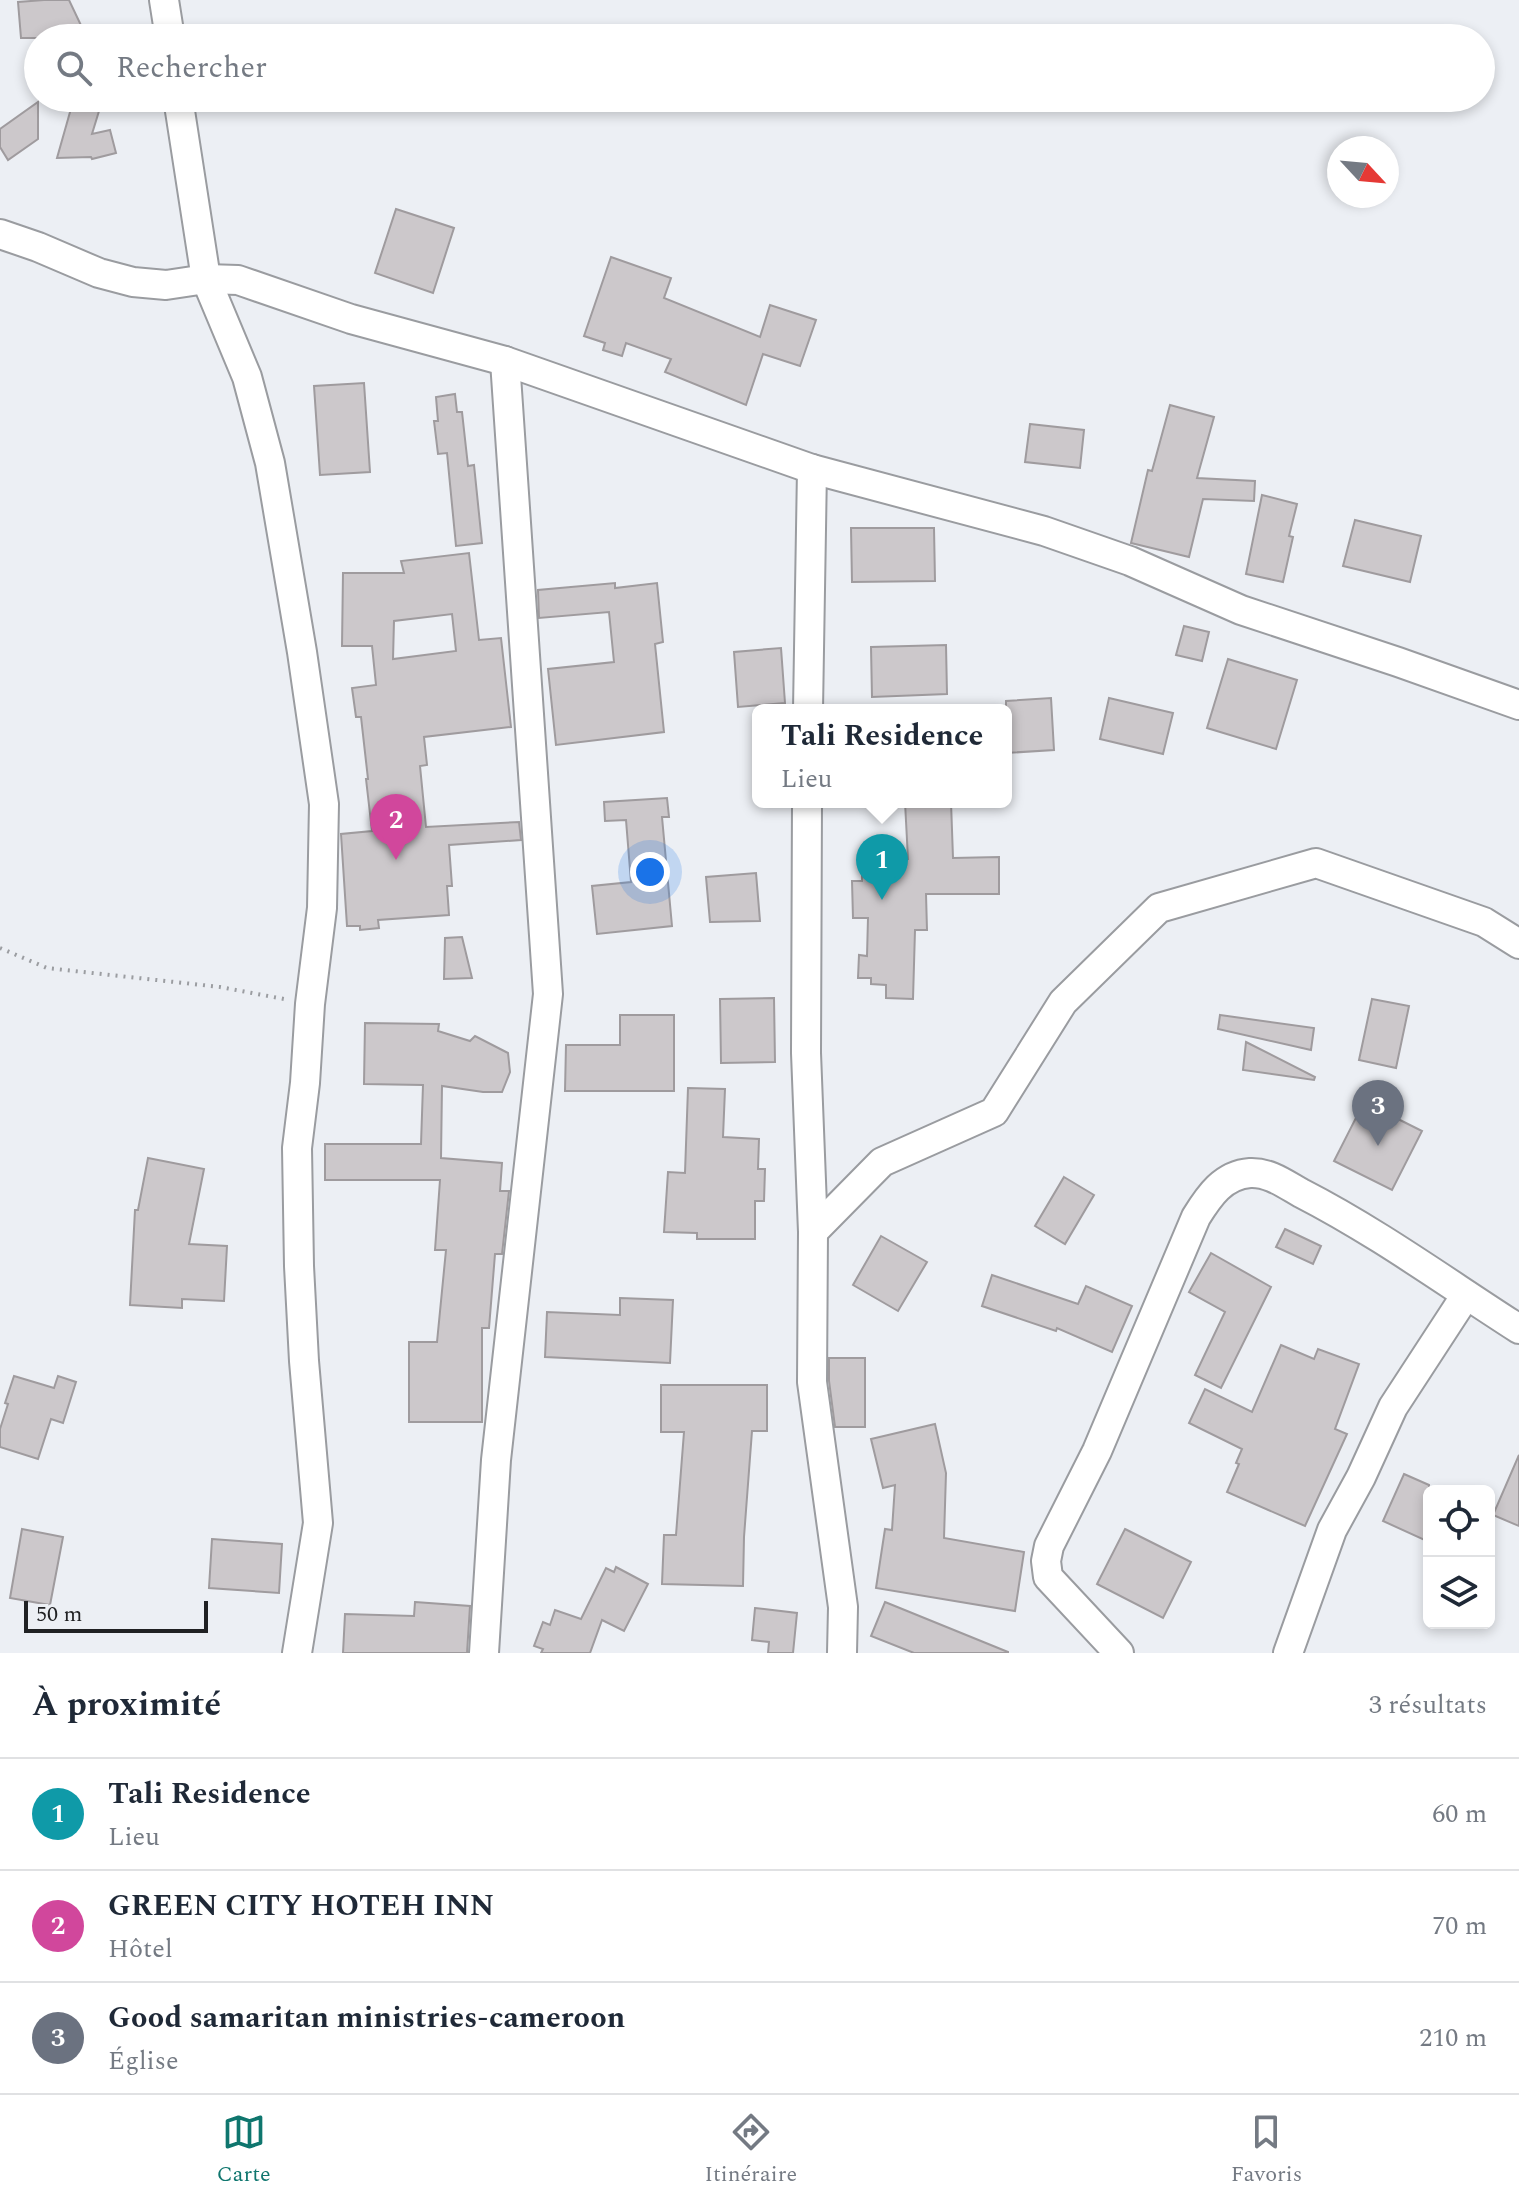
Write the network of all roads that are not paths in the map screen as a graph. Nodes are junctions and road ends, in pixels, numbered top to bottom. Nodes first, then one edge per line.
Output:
1 (164, 0) edge
2 (168, 24) edge
3 (180, 112) edge
4 (0, 234) edge
5 (206, 279) junction
6 (505, 361) junction
7 (812, 469) junction
8 (808, 704) edge
9 (1519, 705) edge
10 (807, 808) edge
11 (1519, 944) edge
12 (813, 1232) junction
13 (1466, 1295) junction
14 (1519, 1329) edge
15 (297, 1653) edge
16 (484, 1653) edge
17 (842, 1653) edge
18 (1119, 1653) edge
19 (1288, 1653) edge

1 - 2 street
3 - 5 street
4 - 5 street
5 - 6 street
5 - 15 street
6 - 7 street
6 - 16 street
7 - 8 street
7 - 9 street
10 - 12 street
11 - 12 street
12 - 17 street
13 - 14 street
13 - 18 street
13 - 19 street

